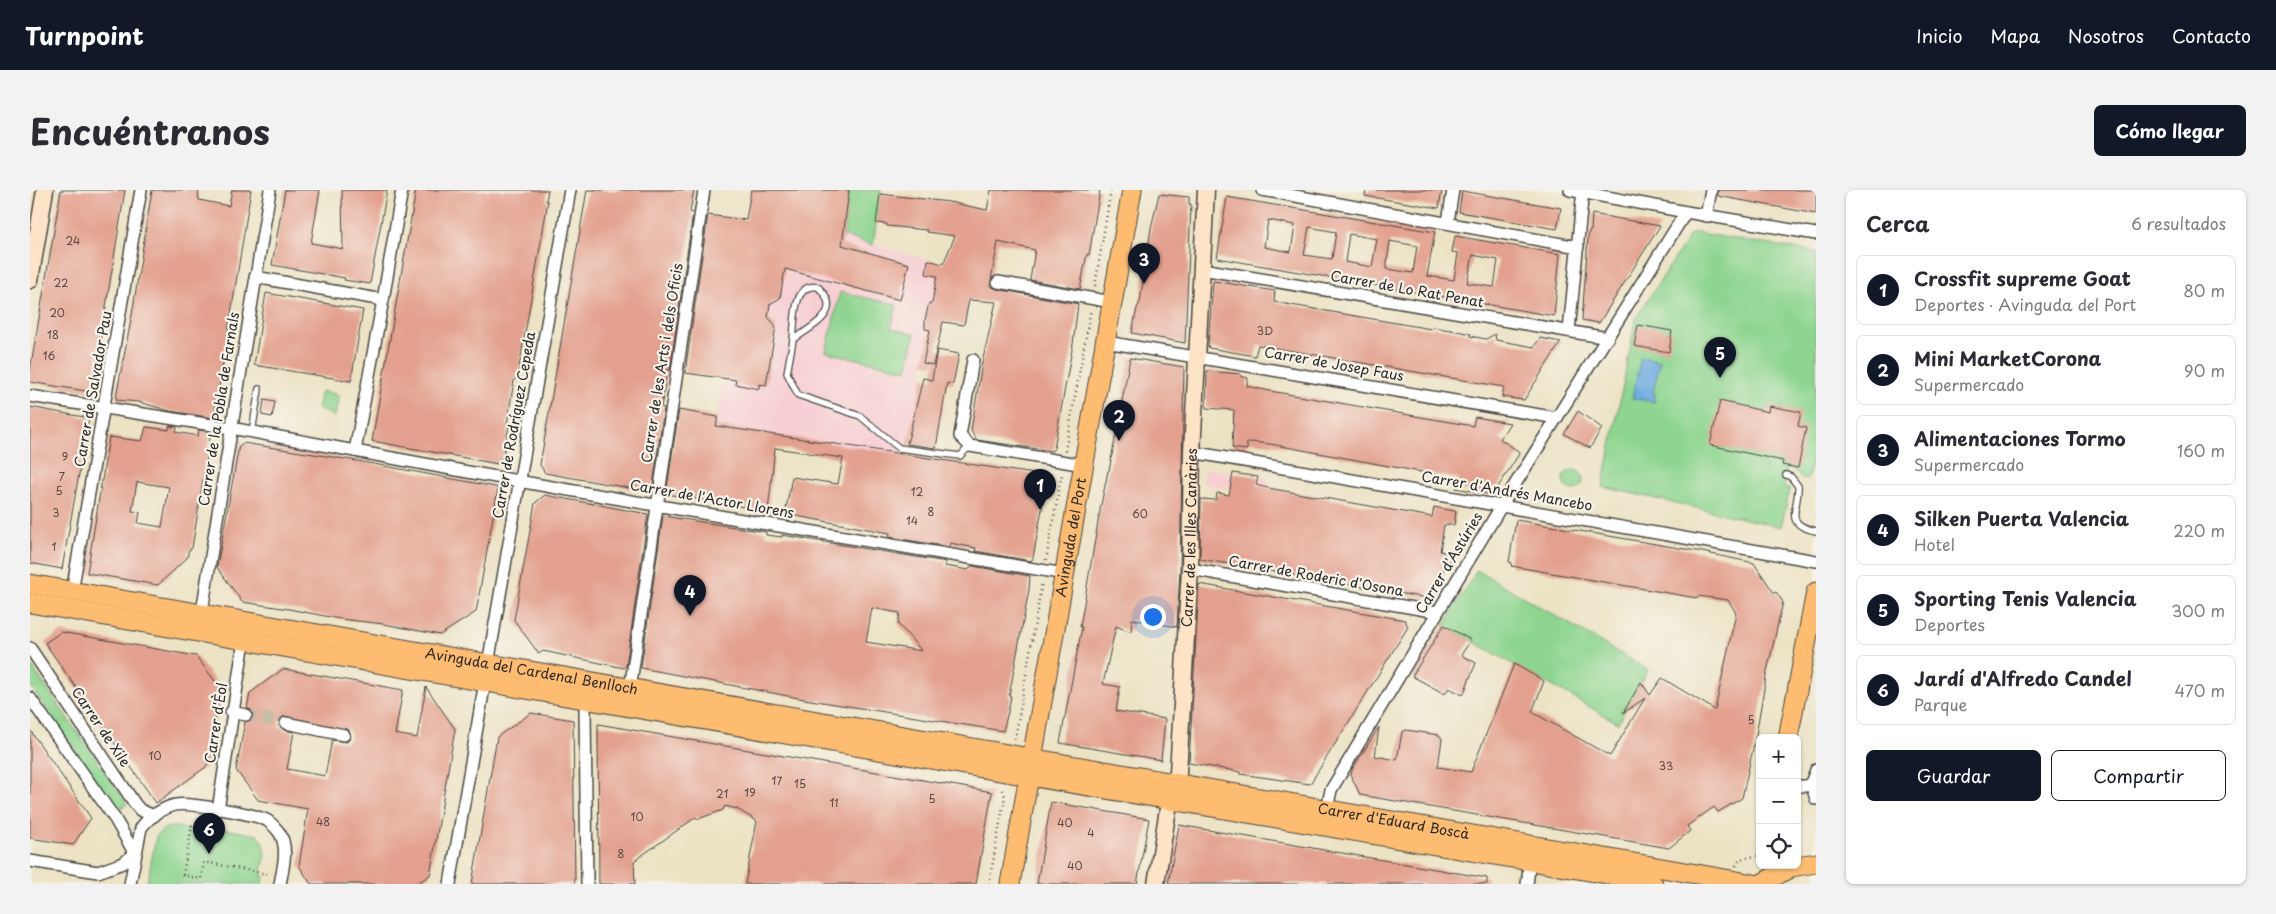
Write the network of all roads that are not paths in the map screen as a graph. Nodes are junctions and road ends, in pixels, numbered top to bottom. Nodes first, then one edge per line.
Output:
1 (46, 190) edge
2 (141, 190) edge
3 (270, 190) edge
4 (402, 190) edge
5 (570, 190) edge
6 (704, 190) edge
7 (1132, 190) edge
8 (1206, 190) edge
9 (1262, 190) edge
10 (1332, 190) edge
11 (1453, 190) edge
12 (1570, 190) edge
13 (1710, 190) edge
14 (1583, 191) edge
15 (1331, 202) junction
16 (1686, 212) junction
17 (1706, 216) junction
18 (1448, 222) junction
19 (34, 227) edge
20 (1816, 234) edge
21 (1578, 247) junction
22 (1202, 269) junction
23 (255, 277) junction
24 (30, 280) edge
25 (998, 282) dead end
26 (383, 300) junction
27 (1112, 302) junction
28 (1569, 331) junction
29 (1608, 338) junction
30 (793, 340) junction
31 (1106, 342) junction
32 (1199, 356) junction
33 (973, 360) dead end
34 (259, 389) dead end
35 (30, 396) edge
36 (105, 409) junction
37 (1557, 418) junction
38 (231, 428) junction
39 (252, 432) junction
40 (970, 446) junction
41 (355, 451) junction
42 (1192, 452) junction
43 (1084, 465) junction
44 (1786, 475) dead end
45 (519, 482) junction
46 (656, 504) junction
47 (1502, 505) junction
48 (1816, 531) edge
49 (1816, 561) edge
50 (1190, 570) junction
51 (1065, 574) junction
52 (30, 584) edge
53 (72, 592) junction
54 (1816, 592) edge
55 (30, 603) edge
56 (1438, 612) junction
57 (200, 624) junction
58 (244, 640) junction
59 (1811, 644) edge
60 (30, 648) edge
61 (486, 673) junction
62 (630, 689) junction
63 (30, 698) edge
64 (587, 699) junction
65 (231, 712) junction
66 (246, 715) tunnel mouth
67 (286, 723) tunnel mouth
68 (1789, 734) edge
69 (344, 735) dead end
70 (1031, 768) junction
71 (1816, 770) edge
72 (1810, 783) junction
73 (1801, 786) edge
74 (1173, 792) junction
75 (1816, 799) edge
76 (1327, 809) junction
77 (218, 810) junction
78 (154, 816) junction
79 (136, 854) junction
80 (30, 861) edge
81 (1530, 861) junction
82 (1816, 863) edge
83 (1763, 869) edge
84 (130, 884) edge
85 (280, 884) edge
86 (450, 884) edge
87 (587, 884) edge
88 (1010, 884) edge
89 (1156, 884) edge
90 (1526, 884) edge
91 (1654, 884) edge
92 (1754, 884) edge
93 (1760, 884) edge

1 - 19 street
2 - 36 street, Carrer de Salvador Pau
3 - 23 street, Carrer de la Pobla de Farnals
4 - 26 street
5 - 45 street, Carrer de Rodríguez Cepeda
6 - 46 street, Carrer de les Arts i dels Oficis
7 - 27 main road, Avinguda del Port
8 - 22 street, Carrer de les Illes Canàries
9 - 15 street
10 - 15 street
11 - 18 street
12 - 14 street
13 - 17 street
14 - 16 street
14 - 21 street
15 - 18 street
16 - 17 street
16 - 29 street, Carrer d'Astúries
17 - 20 street
18 - 21 street
19 - 24 street
21 - 28 street
22 - 28 street, Carrer de Lo Rat Penat
22 - 32 street, Carrer de les Illes Canàries
23 - 26 street
23 - 38 street, Carrer de la Pobla de Farnals
25 - 27 street
26 - 41 street
27 - 31 main road, Avinguda del Port
28 - 29 street, Carrer de Lo Rat Penat
29 - 37 street, Carrer d'Astúries
30 - 30 lane
30 - 40 lane
31 - 32 street, Carrer de Josep Faus
31 - 43 main road, Avinguda del Port
32 - 37 street, Carrer de Josep Faus
32 - 42 street, Carrer de les Illes Canàries
33 - 40 street
34 - 39 lane
35 - 36 street, Carrer de l'Actor Llorens
36 - 38 street, Carrer de l'Actor Llorens
36 - 53 street, Carrer de Salvador Pau
37 - 47 street, Carrer d'Astúries
38 - 39 street, Carrer de l'Actor Llorens
38 - 57 street, Carrer de la Pobla de Farnals
39 - 41 street, Carrer de l'Actor Llorens
40 - 43 street
41 - 45 street, Carrer de l'Actor Llorens
42 - 47 street, Carrer d'Andrés Mancebo
42 - 50 street, Carrer de les Illes Canàries
43 - 51 main road, Avinguda del Port
44 - 48 lane
45 - 46 street, Carrer de l'Actor Llorens
45 - 61 street, Carrer de Rodríguez Cepeda
46 - 51 street, Carrer de l'Actor Llorens
46 - 62 street, Carrer de les Arts i dels Oficis
47 - 49 street, Carrer d'Andrés Mancebo
47 - 56 street, Carrer d'Astúries
50 - 56 street, Carrer de Roderic d'Osona
50 - 74 street, Carrer de les Illes Canàries
51 - 70 main road, Avinguda del Port
52 - 53 main road, Avinguda del Cardenal Benlloch
53 - 57 main road, Avinguda del Cardenal Benlloch
54 - 59 main road
55 - 57 main road, Avinguda del Cardenal Benlloch
56 - 76 street, Carrer d'Astúries
57 - 58 main road, Avinguda del Cardenal Benlloch
57 - 61 main road, Avinguda del Cardenal Benlloch
58 - 61 main road, Avinguda del Cardenal Benlloch
58 - 65 street, Carrer d'Èol
59 - 68 main road
60 - 78 street, Carrer de Xile
61 - 62 main road, Avinguda del Cardenal Benlloch
61 - 64 main road, Avinguda del Cardenal Benlloch
61 - 86 street, Carrer de Rodríguez Cepeda
62 - 70 main road, Avinguda del Cardenal Benlloch
63 - 79 street
64 - 70 main road, Avinguda del Cardenal Benlloch
64 - 87 street
65 - 66 street
65 - 77 street, Carrer d'Èol
67 - 69 street
70 - 74 main road, Carrer d'Eduard Boscà
70 - 88 main road, Avinguda del Port
71 - 72 street
72 - 73 street
72 - 75 street
74 - 76 main road, Carrer d'Eduard Boscà
74 - 81 main road, Carrer d'Eduard Boscà
74 - 89 street, Carrer de les Illes Canàries
76 - 92 main road, Carrer d'Eduard Boscà
77 - 78 street
77 - 85 street
78 - 79 street
79 - 80 street
79 - 84 street
81 - 90 street
81 - 91 main road, Carrer d'Eduard Boscà
82 - 93 main road
83 - 93 main road

